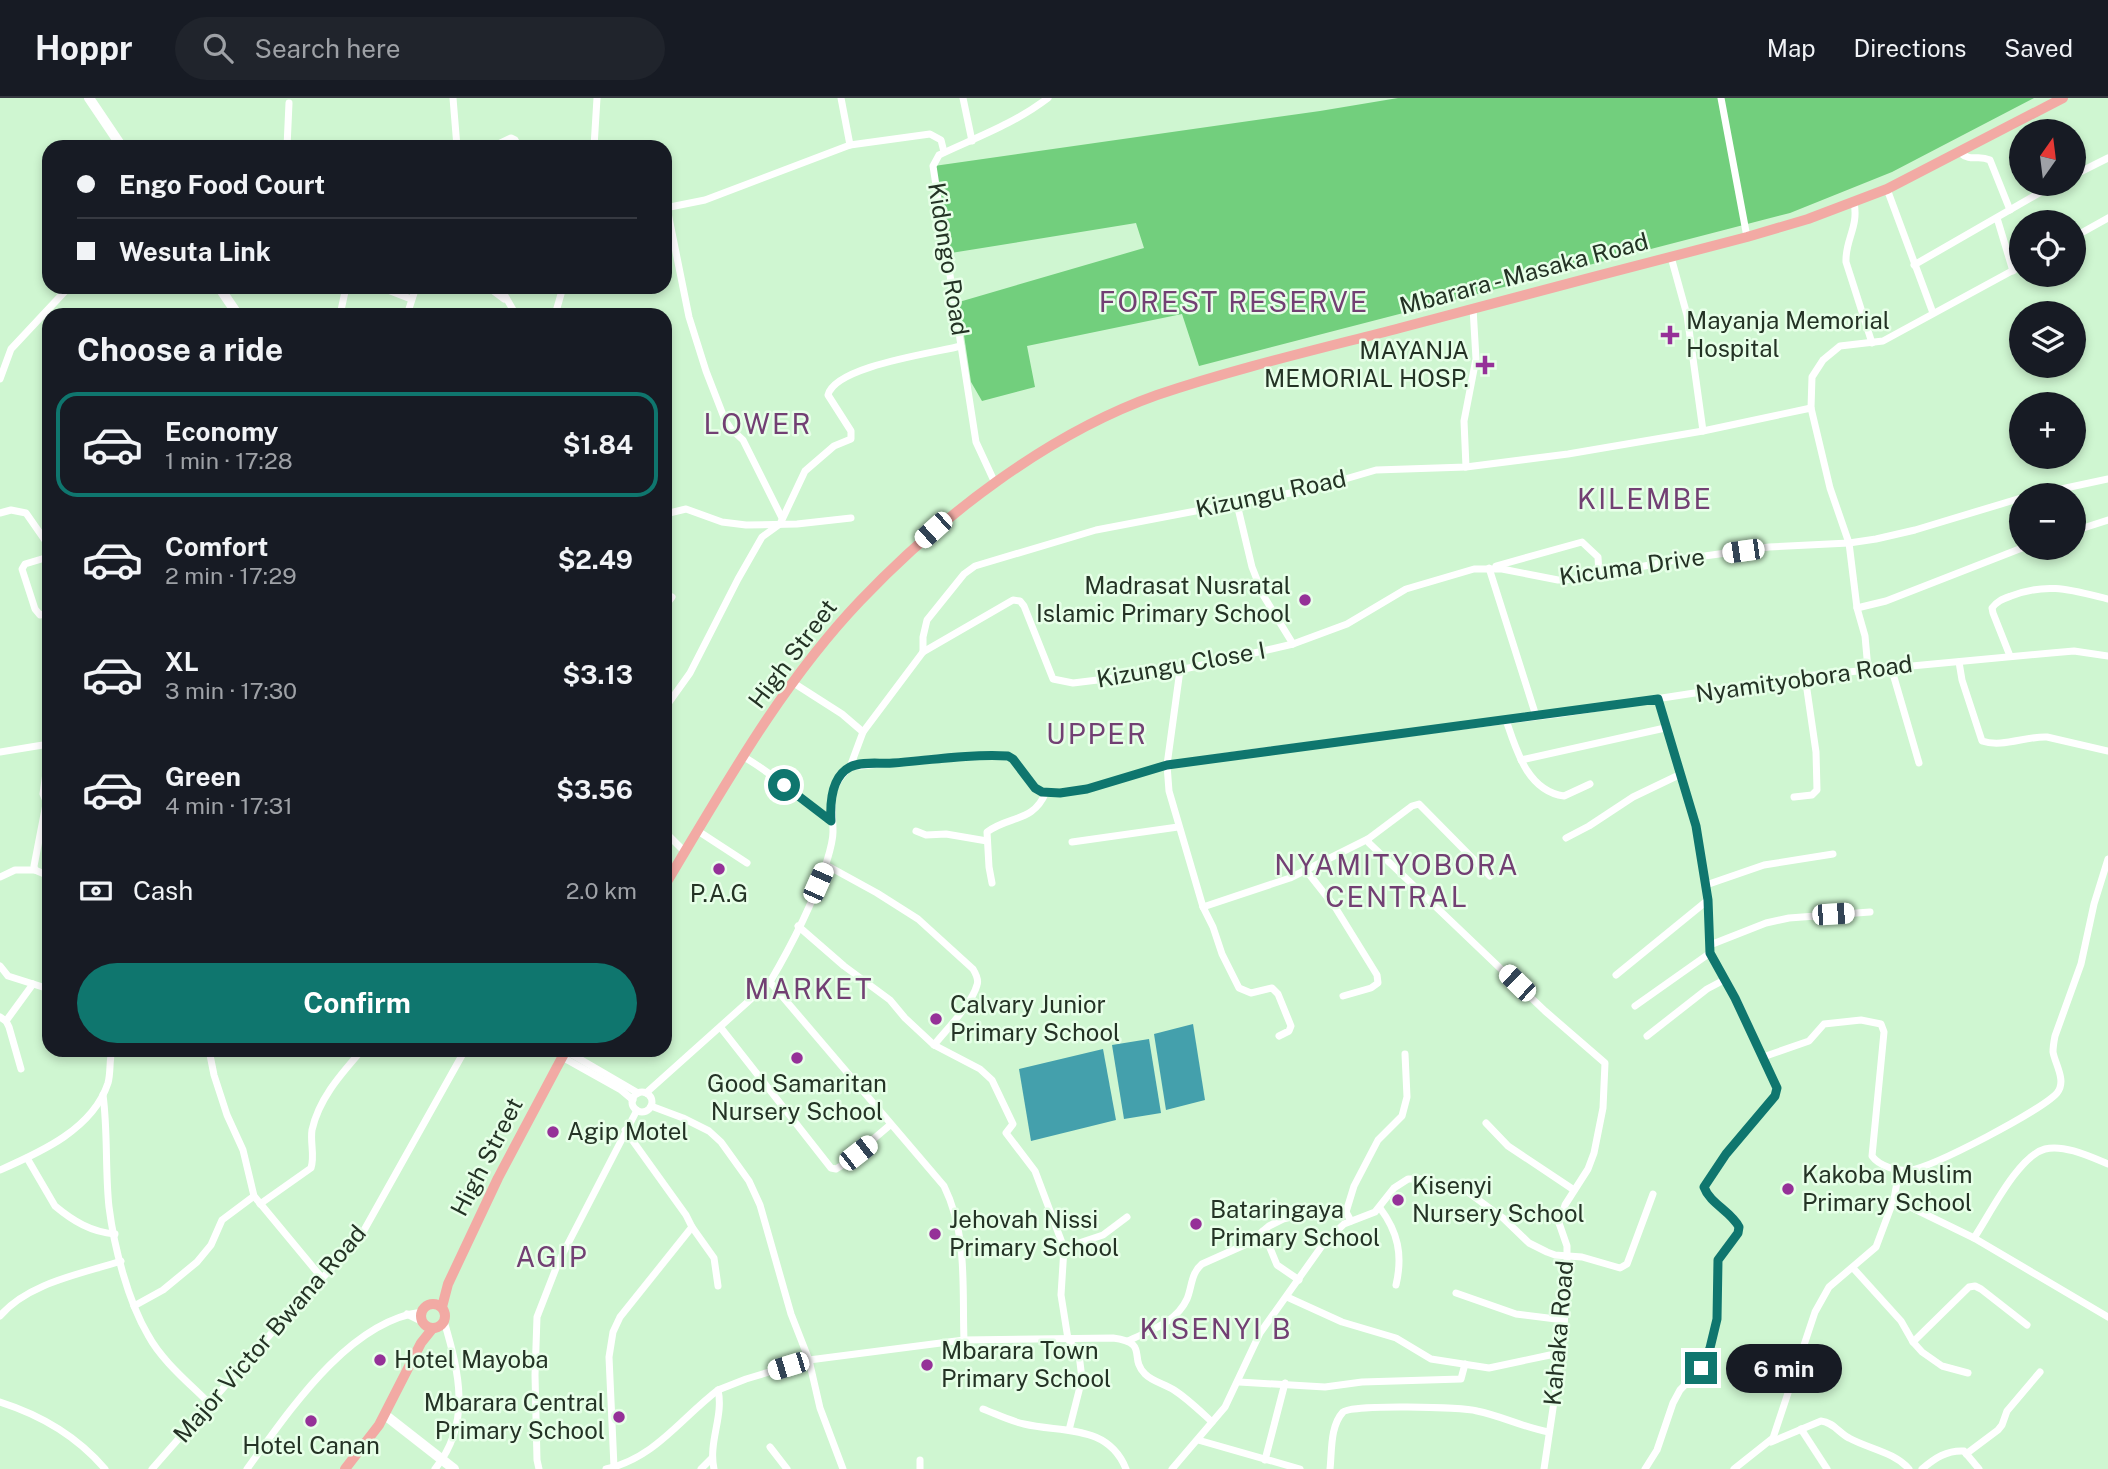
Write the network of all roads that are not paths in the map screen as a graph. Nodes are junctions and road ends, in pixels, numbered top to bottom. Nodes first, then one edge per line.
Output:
1 (89, 98) edge
2 (453, 98) edge
3 (597, 98) edge
4 (841, 98) edge
5 (963, 98) edge
6 (1048, 98) edge
7 (1721, 98) edge
8 (2063, 98) edge
9 (289, 103) dead end
10 (117, 140) edge
11 (287, 140) edge
12 (456, 140) edge
13 (594, 140) edge
14 (972, 141) junction
15 (850, 145) junction
16 (944, 152) junction
17 (1959, 152) junction
18 (2108, 158) edge
19 (2086, 169) edge
20 (1886, 189) junction
21 (2034, 196) edge
22 (1854, 202) junction
23 (672, 207) edge
24 (2010, 210) joint
25 (2009, 211) edge
26 (1997, 218) junction
27 (2108, 218) edge
28 (2086, 230) edge
29 (672, 236) edge
30 (1747, 237) junction
31 (1671, 257) junction
32 (2009, 258) edge
33 (1914, 265) junction
34 (2009, 273) edge
35 (62, 294) edge
36 (398, 294) edge
37 (413, 294) edge
38 (497, 294) edge
39 (504, 294) edge
40 (411, 299) junction
41 (508, 302) junction
42 (49, 308) edge
43 (409, 308) edge
44 (512, 308) edge
45 (1474, 308) junction
46 (1933, 313) junction
47 (42, 316) edge
48 (1872, 343) junction
49 (961, 346) junction
50 (0, 379) edge
51 (1811, 408) junction
52 (1703, 431) junction
53 (1466, 467) junction
54 (2108, 479) edge
55 (995, 483) junction
56 (2086, 484) edge
57 (2009, 502) edge
58 (1237, 504) junction
59 (672, 512) edge
60 (0, 513) edge
61 (851, 519) dead end
62 (2108, 520) edge
63 (781, 521) junction
64 (2086, 527) edge
65 (42, 536) edge
66 (1849, 543) junction
67 (2009, 553) edge
68 (42, 559) edge
69 (1489, 568) junction
70 (1599, 574) junction
71 (2108, 599) edge
72 (1857, 608) junction
73 (42, 615) edge
74 (1293, 644) junction
75 (923, 652) junction
76 (2010, 656) junction
77 (2108, 656) edge
78 (1959, 662) junction
79 (1891, 667) junction
80 (1868, 669) junction
81 (1180, 670) junction
82 (1805, 676) junction
83 (792, 682) junction
84 (672, 698) edge
85 (1658, 699) junction
86 (1536, 716) junction
87 (1506, 720) junction
88 (1665, 728) junction
89 (863, 732) junction
90 (42, 745) edge
91 (2108, 751) edge
92 (0, 752) edge
93 (744, 757) junction
94 (1521, 760) junction
95 (1919, 763) dead end
96 (1167, 765) junction
97 (850, 767) junction
98 (1682, 774) junction
99 (1590, 783) dead end
100 (1046, 792) junction
101 (1794, 797) dead end
102 (831, 821) junction
103 (1178, 827) junction
104 (42, 828) edge
105 (698, 831) junction
106 (916, 831) dead end
107 (1566, 838) dead end
108 (672, 839) edge
109 (1368, 839) junction
110 (987, 841) junction
111 (1072, 842) dead end
112 (685, 852) junction
113 (1833, 854) dead end
114 (2108, 859) edge
115 (747, 863) dead end
116 (826, 865) junction
117 (1305, 869) junction
118 (35, 870) junction
119 (42, 873) edge
120 (672, 873) edge
121 (1490, 876) dead end
122 (0, 877) edge
123 (992, 883) dead end
124 (1706, 885) junction
125 (1708, 900) junction
126 (1203, 906) junction
127 (1870, 912) dead end
128 (799, 926) junction
129 (1710, 949) junction
130 (0, 966) edge
131 (1616, 975) dead end
132 (1724, 979) junction
133 (770, 982) junction
134 (33, 984) junction
135 (42, 987) edge
136 (1342, 996) dead end
137 (1635, 1006) dead end
138 (3, 1019) edge
139 (721, 1028) junction
140 (1279, 1036) dead end
141 (1647, 1036) dead end
142 (934, 1045) junction
143 (1405, 1054) dead end
144 (111, 1057) edge
145 (210, 1057) edge
146 (356, 1057) edge
147 (461, 1057) edge
148 (563, 1057) edge
149 (572, 1057) edge
150 (1763, 1057) junction
151 (20, 1069) dead end
152 (103, 1095) junction
153 (639, 1095) junction
154 (651, 1106) junction
155 (637, 1110) junction
156 (1486, 1123) dead end
157 (890, 1125) junction
158 (625, 1130) junction
159 (27, 1158) junction
160 (2108, 1164) edge
161 (0, 1170) edge
162 (1899, 1171) junction
163 (1574, 1190) junction
164 (1653, 1194) dead end
165 (254, 1196) junction
166 (1894, 1199) junction
167 (260, 1204) junction
168 (1380, 1208) junction
169 (1346, 1212) junction
170 (1127, 1217) dead end
171 (1351, 1221) junction
172 (692, 1227) junction
173 (1263, 1231) junction
174 (115, 1234) junction
175 (1975, 1238) junction
176 (1064, 1248) junction
177 (1567, 1255) junction
178 (121, 1261) junction
179 (1853, 1268) junction
180 (322, 1278) junction
181 (1299, 1280) junction
182 (447, 1284) junction
183 (1396, 1285) dead end
184 (718, 1286) dead end
185 (1455, 1293) dead end
186 (1287, 1297) junction
187 (134, 1306) junction
188 (0, 1316) edge
189 (2108, 1317) edge
190 (430, 1320) junction
191 (1564, 1320) junction
192 (2027, 1325) dead end
193 (1068, 1339) junction
194 (964, 1340) junction
195 (1128, 1341) junction
196 (1913, 1342) junction
197 (1561, 1356) junction
198 (809, 1360) junction
199 (1465, 1364) junction
200 (2040, 1372) dead end
201 (1968, 1373) dead end
202 (1239, 1382) junction
203 (1285, 1384) junction
204 (718, 1390) junction
205 (0, 1402) edge
206 (209, 1403) junction
207 (983, 1409) dead end
208 (385, 1415) junction
209 (1212, 1422) junction
210 (1801, 1429) junction
211 (1069, 1430) junction
212 (1549, 1432) junction
213 (1198, 1440) junction
214 (1770, 1442) junction
215 (771, 1447) dead end
216 (1966, 1454) junction
217 (712, 1458) junction
218 (443, 1459) junction
219 (1265, 1460) junction
220 (610, 1468) edge
221 (105, 1469) edge
222 (152, 1469) edge
223 (247, 1469) edge
224 (345, 1469) edge
225 (435, 1469) edge
226 (454, 1469) edge
227 (539, 1469) edge
228 (701, 1469) edge
229 (714, 1469) edge
230 (787, 1469) edge
231 (843, 1469) edge
232 (1126, 1469) edge
233 (1171, 1469) edge
234 (1300, 1469) edge
235 (1330, 1469) edge
236 (1544, 1469) edge
237 (1645, 1469) edge
238 (1734, 1469) edge
239 (1827, 1469) edge
240 (1909, 1469) edge
241 (1922, 1469) edge
242 (1979, 1469) edge

1 - 10 street
2 - 12 street
3 - 13 street
4 - 15 street
5 - 14 street
6 - 14 street, Kidongo Road
7 - 30 street
8 - 17 main road, Mbarara - Masaka Road
9 - 11 street
14 - 16 street, Kidongo Road
15 - 16 street
15 - 23 street
16 - 49 street, Kidongo Road
17 - 20 main road, Mbarara - Masaka Road
17 - 24 street
18 - 19 street
20 - 22 main road, Mbarara - Masaka Road
20 - 33 street
21 - 24 street
22 - 30 main road, Mbarara - Masaka Road
22 - 48 street
25 - 26 street
26 - 32 street
26 - 33 street
27 - 28 street
29 - 63 street
30 - 31 main road, Mbarara - Masaka Road
31 - 45 main road, Mbarara - Masaka Road
31 - 52 street
33 - 46 street
34 - 46 street
35 - 42 street
36 - 40 street
37 - 40 street
38 - 41 street
39 - 41 street
40 - 43 street
41 - 44 street
45 - 53 street
45 - 55 main road, Mbarara - Masaka Road
46 - 48 street
47 - 50 street
48 - 51 street
49 - 55 street, Kidongo Road
49 - 63 street
51 - 52 street, Kizungu Road
51 - 66 street
52 - 53 street, Kizungu Road
53 - 58 street, Kizungu Road
54 - 56 street
55 - 83 main road, High Street
57 - 66 street, Kicuma Drive
58 - 74 street
58 - 75 street, Kizungu Road
59 - 63 street
60 - 65 street
61 - 63 street
62 - 64 street
63 - 84 street
66 - 70 street, Kicuma Drive
66 - 72 street
67 - 72 street
68 - 73 street
69 - 70 street, Kicuma Drive
69 - 70 street
69 - 74 street, Kizungu Close I
69 - 86 street
71 - 76 street
72 - 80 street
74 - 81 street, Kizungu Close I
75 - 81 street, Kizungu Close I
75 - 89 street, Kizungu Road
76 - 77 street, Nyamityobora Road
76 - 78 street, Nyamityobora Road
78 - 79 street, Nyamityobora Road
78 - 91 street
79 - 80 street, Nyamityobora Road
79 - 95 street
80 - 82 street, Nyamityobora Road
81 - 96 street
82 - 85 street, Nyamityobora Road
82 - 101 street
83 - 89 street
83 - 93 main road, High Street
85 - 86 street, Nyamityobora Road
85 - 88 street
86 - 87 street, Nyamityobora Road
87 - 94 street
87 - 96 street, Nyamityobora Road
88 - 94 street
88 - 98 street
89 - 97 street, Kizungu Road
90 - 92 street
93 - 102 street
93 - 105 main road, High Street
94 - 99 street
96 - 100 street, Nyamityobora Road
96 - 103 street
97 - 100 street
97 - 102 street, Kizungu Road
98 - 107 street
98 - 124 street
100 - 110 street
102 - 116 street, Kizungu Road
103 - 111 street
103 - 126 street
104 - 118 street
105 - 112 main road, High Street
105 - 115 street
106 - 110 street
108 - 112 street
109 - 117 street
109 - 121 street
109 - 163 street, Kahaka Road
110 - 123 street
112 - 120 main road, High Street
113 - 124 street
114 - 162 street
116 - 128 street, Kizungu Road
116 - 142 street
117 - 126 street
117 - 136 street
118 - 119 street
118 - 122 street
124 - 125 street
125 - 129 street
125 - 131 street
126 - 140 street
127 - 129 street
128 - 133 street, Kizungu Road
128 - 142 street
129 - 132 street
129 - 137 street
130 - 134 street
132 - 141 street
132 - 150 street
133 - 139 street, Kizungu Road
133 - 157 street
134 - 135 street
134 - 138 street
138 - 151 street
139 - 153 street, Kizungu Road
139 - 157 street
142 - 176 street
143 - 169 street
144 - 152 street
145 - 165 street
146 - 167 street
147 - 180 street, Major Victor Bwana Road
148 - 182 main road, High Street
149 - 153 street
150 - 162 street
150 - 237 street
152 - 159 street
152 - 174 street
153 - 154 street
153 - 155 street
154 - 155 street
154 - 198 street
155 - 158 street
156 - 163 street
157 - 194 street
158 - 172 street
158 - 227 street
159 - 161 street
159 - 174 street
160 - 175 street
162 - 166 street
163 - 177 street, Kahaka Road
164 - 177 street
165 - 167 street
165 - 187 street
166 - 175 street
166 - 179 street
167 - 180 street
168 - 171 street
168 - 177 street
168 - 183 street
169 - 171 street
169 - 173 street
170 - 176 street
171 - 181 street
172 - 184 street
172 - 220 street
173 - 181 street
173 - 195 street
174 - 178 street
175 - 189 street
176 - 193 street
177 - 191 street, Kahaka Road
178 - 187 street
178 - 188 street
179 - 196 street
179 - 214 street
180 - 206 street, Major Victor Bwana Road
181 - 186 street
182 - 190 main road, High Street
182 - 190 main road, High Street
185 - 191 street
186 - 199 street
186 - 202 street
187 - 206 street
190 - 208 main road, High Street
190 - 218 street
190 - 223 street
191 - 197 street, Kahaka Road
192 - 196 street
193 - 194 street
193 - 195 street
193 - 211 street
194 - 198 street
195 - 209 street
196 - 201 street
197 - 199 street
197 - 212 street, Kahaka Road
198 - 204 street
198 - 231 street
199 - 203 street
200 - 216 street
202 - 203 street
202 - 209 street
203 - 219 street
204 - 217 street
204 - 220 street
205 - 221 street
206 - 222 street, Major Victor Bwana Road
207 - 211 street
208 - 218 street
208 - 224 main road, High Street
209 - 213 street
210 - 214 street
210 - 239 street
210 - 240 street
211 - 232 street
212 - 235 street
212 - 236 street, Kahaka Road
213 - 219 street
213 - 233 street
214 - 238 street
215 - 230 street
216 - 241 street
216 - 242 street
217 - 228 street
217 - 229 street
218 - 225 street
218 - 226 street
219 - 234 street

